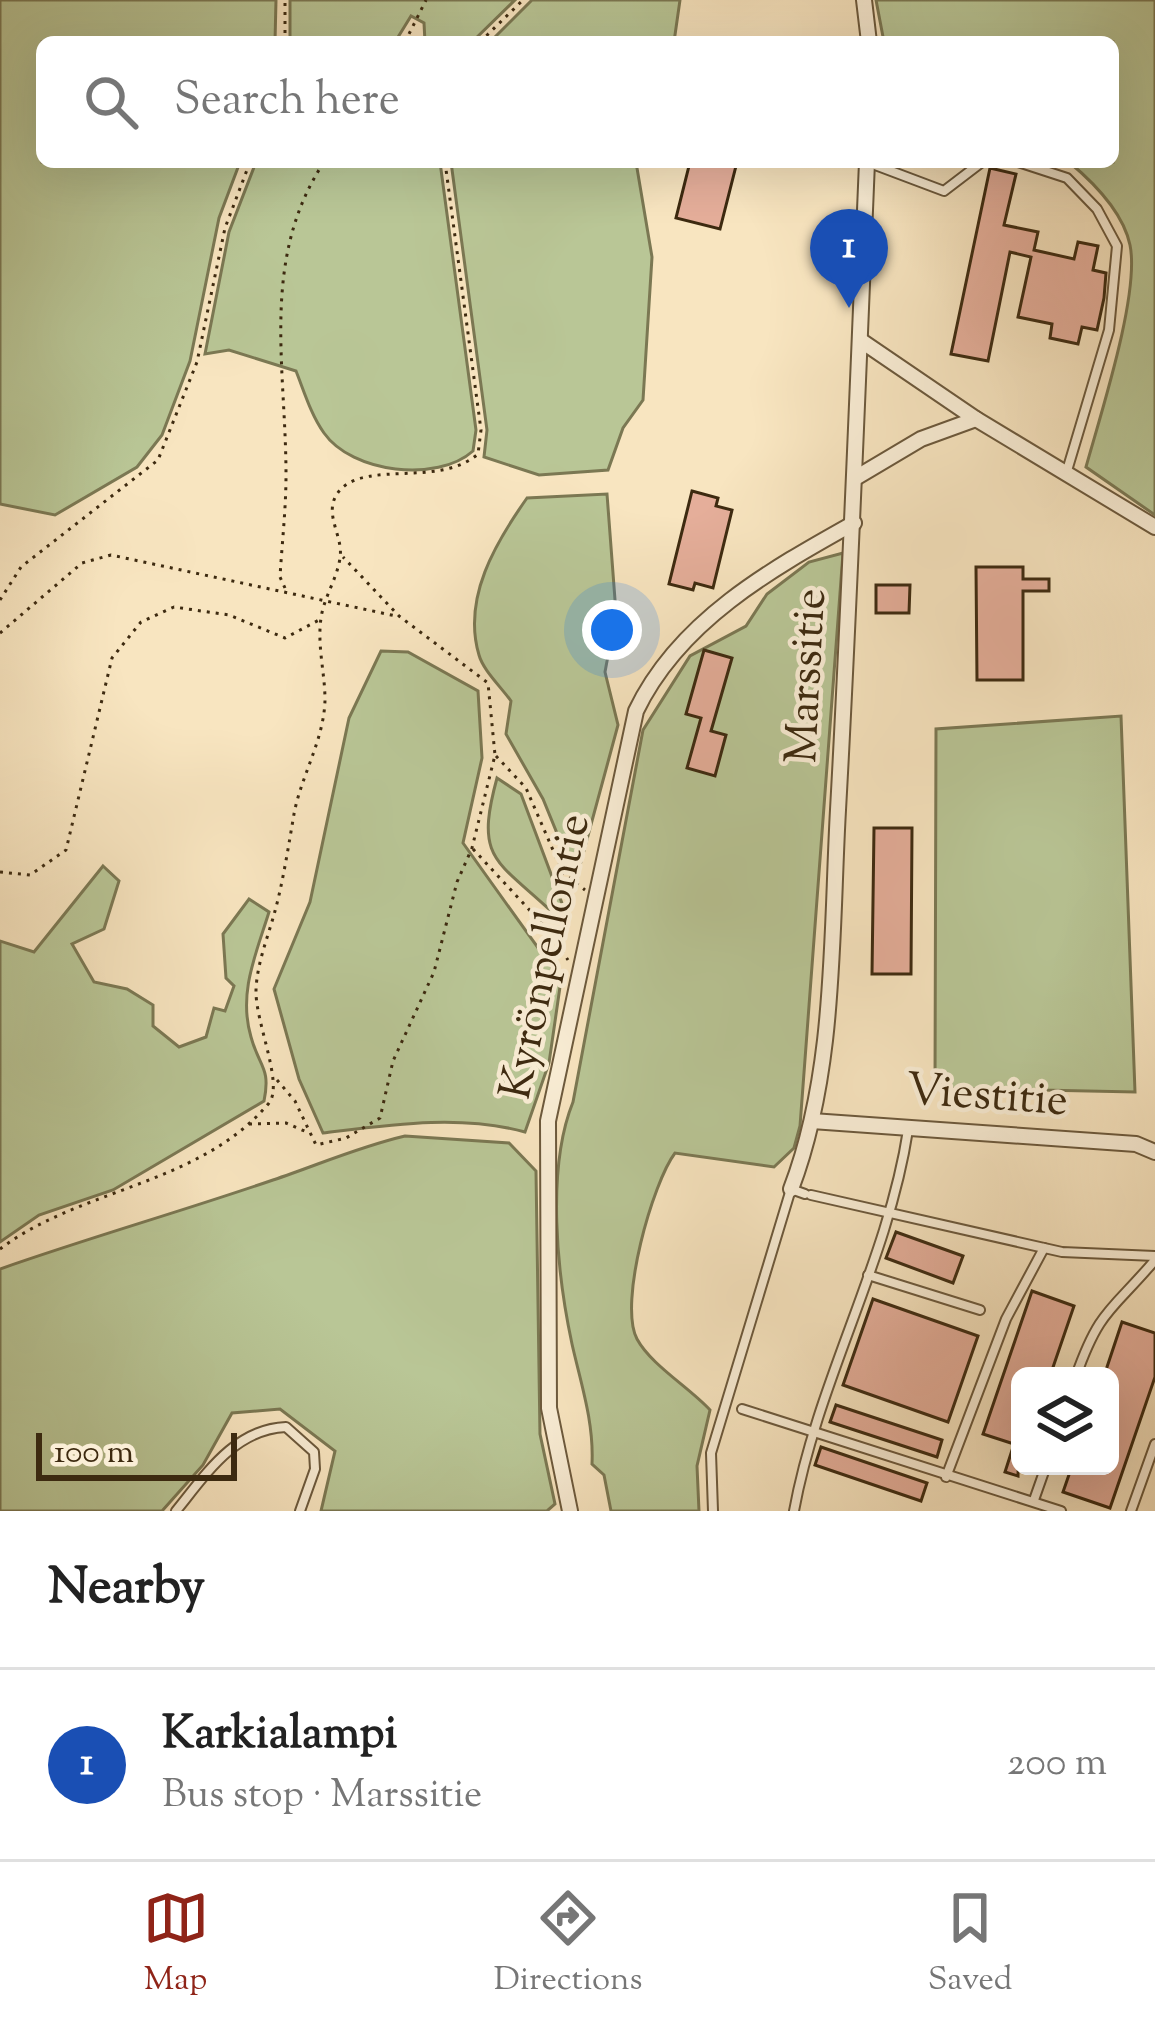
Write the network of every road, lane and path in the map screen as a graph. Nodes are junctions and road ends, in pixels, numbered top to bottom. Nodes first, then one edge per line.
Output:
1 (285, 0) edge
2 (426, 0) edge
3 (523, 0) edge
4 (864, 0) edge
5 (285, 36) edge
6 (408, 36) edge
7 (486, 36) edge
8 (868, 36) edge
9 (248, 168) edge
10 (320, 168) edge
11 (446, 168) edge
12 (867, 168) edge
13 (883, 168) edge
14 (974, 168) edge
15 (1036, 168) edge
16 (860, 340) junction
17 (976, 419) junction
18 (1066, 475) junction
19 (857, 477) junction
20 (854, 523) junction
21 (1155, 527) edge
22 (341, 555) junction
23 (285, 589) junction
24 (326, 597) junction
25 (0, 600) edge
26 (399, 616) junction
27 (321, 619) junction
28 (0, 633) edge
29 (495, 755) junction
30 (472, 848) junction
31 (0, 872) edge
32 (600, 895) junction
33 (583, 974) junction
34 (276, 1078) junction
35 (812, 1121) junction
36 (245, 1125) junction
37 (909, 1128) junction
38 (310, 1134) junction
39 (1155, 1152) edge
40 (802, 1193) junction
41 (889, 1212) junction
42 (1044, 1248) junction
43 (0, 1249) edge
44 (1155, 1258) edge
45 (868, 1275) junction
46 (980, 1310) dead end
47 (1079, 1367) edge
48 (742, 1408) dead end
49 (812, 1432) junction
50 (1155, 1444) edge
51 (1043, 1475) edge
52 (946, 1478) junction
53 (1034, 1500) junction
54 (176, 1511) edge
55 (300, 1511) edge
56 (570, 1511) edge
57 (713, 1511) edge
58 (794, 1511) edge
59 (1060, 1511) edge
60 (1131, 1511) edge

1 - 5 path
2 - 6 path
3 - 7 path
4 - 8 street
9 - 25 path
10 - 23 path
11 - 22 path
12 - 16 street, Marssitie
13 - 14 lane
15 - 18 lane
16 - 17 street
16 - 19 street, Marssitie
17 - 18 street
17 - 19 street
18 - 21 street
19 - 20 street, Marssitie
20 - 32 street, Kyrönpellontie
20 - 35 street, Marssitie
22 - 24 path
22 - 26 path
23 - 24 path
23 - 28 path
24 - 26 path
24 - 27 path
26 - 29 path
27 - 31 path
27 - 34 path
29 - 30 path
29 - 32 path
30 - 33 path
30 - 38 path
32 - 33 street, Kyrönpellontie
33 - 56 street, Kyrönpellontie
34 - 36 path
34 - 38 path
35 - 37 street, Viestitie
35 - 40 street, Marssitie
36 - 38 path
36 - 43 path
37 - 39 street, Viestitie
37 - 41 lane
40 - 41 lane
40 - 57 lane
41 - 42 lane
41 - 45 lane
42 - 44 lane
42 - 52 lane
44 - 47 lane
45 - 46 lane
45 - 49 lane
48 - 49 lane
49 - 52 lane
49 - 58 lane
50 - 60 lane
51 - 53 lane
52 - 53 lane
53 - 59 lane
54 - 55 lane

